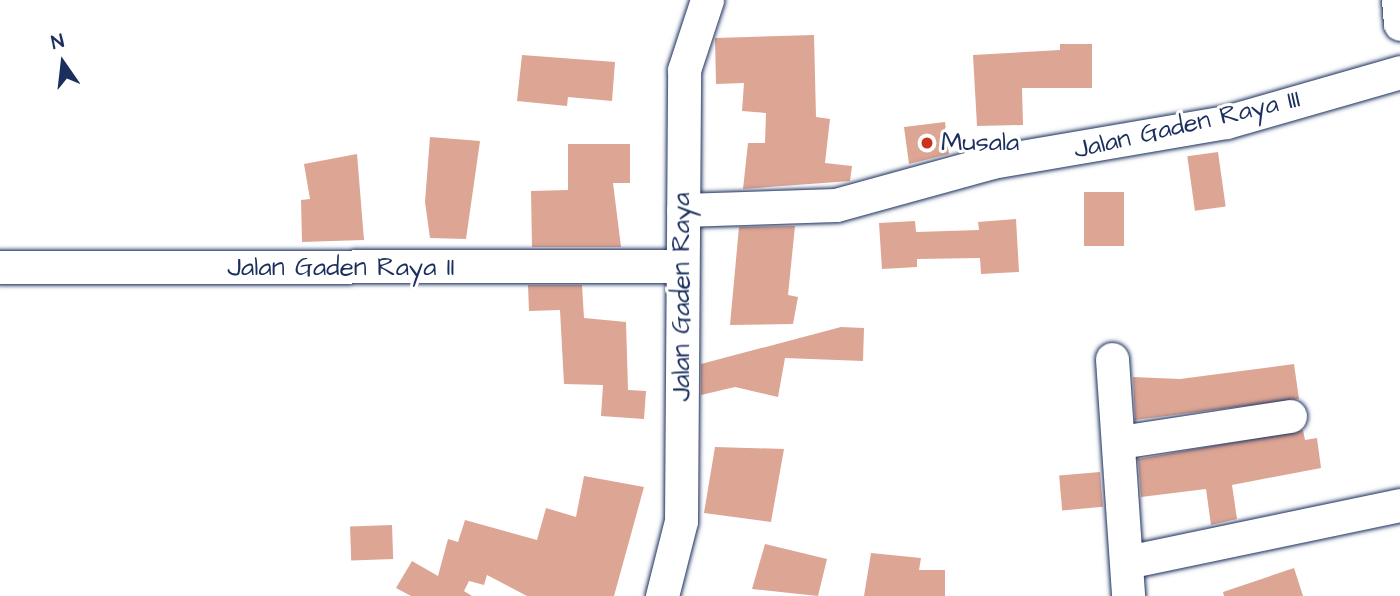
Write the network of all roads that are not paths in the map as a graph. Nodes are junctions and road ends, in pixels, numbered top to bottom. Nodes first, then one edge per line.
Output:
1 (707, 0) edge
2 (1398, 0) edge
3 (1400, 24) edge
4 (1400, 72) edge
5 (683, 210) junction
6 (681, 266) junction
7 (0, 267) edge
8 (1112, 359) dead end
9 (1290, 416) dead end
10 (1120, 442) junction
11 (1400, 505) edge
12 (1126, 562) junction
13 (662, 596) edge
14 (1128, 596) edge

1 - 5 street, Jalan Gaden Raya
2 - 3 street
4 - 5 street, Jalan Gaden Raya III
5 - 6 street, Jalan Gaden Raya
6 - 7 street, Jalan Gaden Raya II
6 - 13 street, Jalan Gaden Raya
8 - 10 street
9 - 10 street
10 - 12 street
11 - 12 street
12 - 14 street

